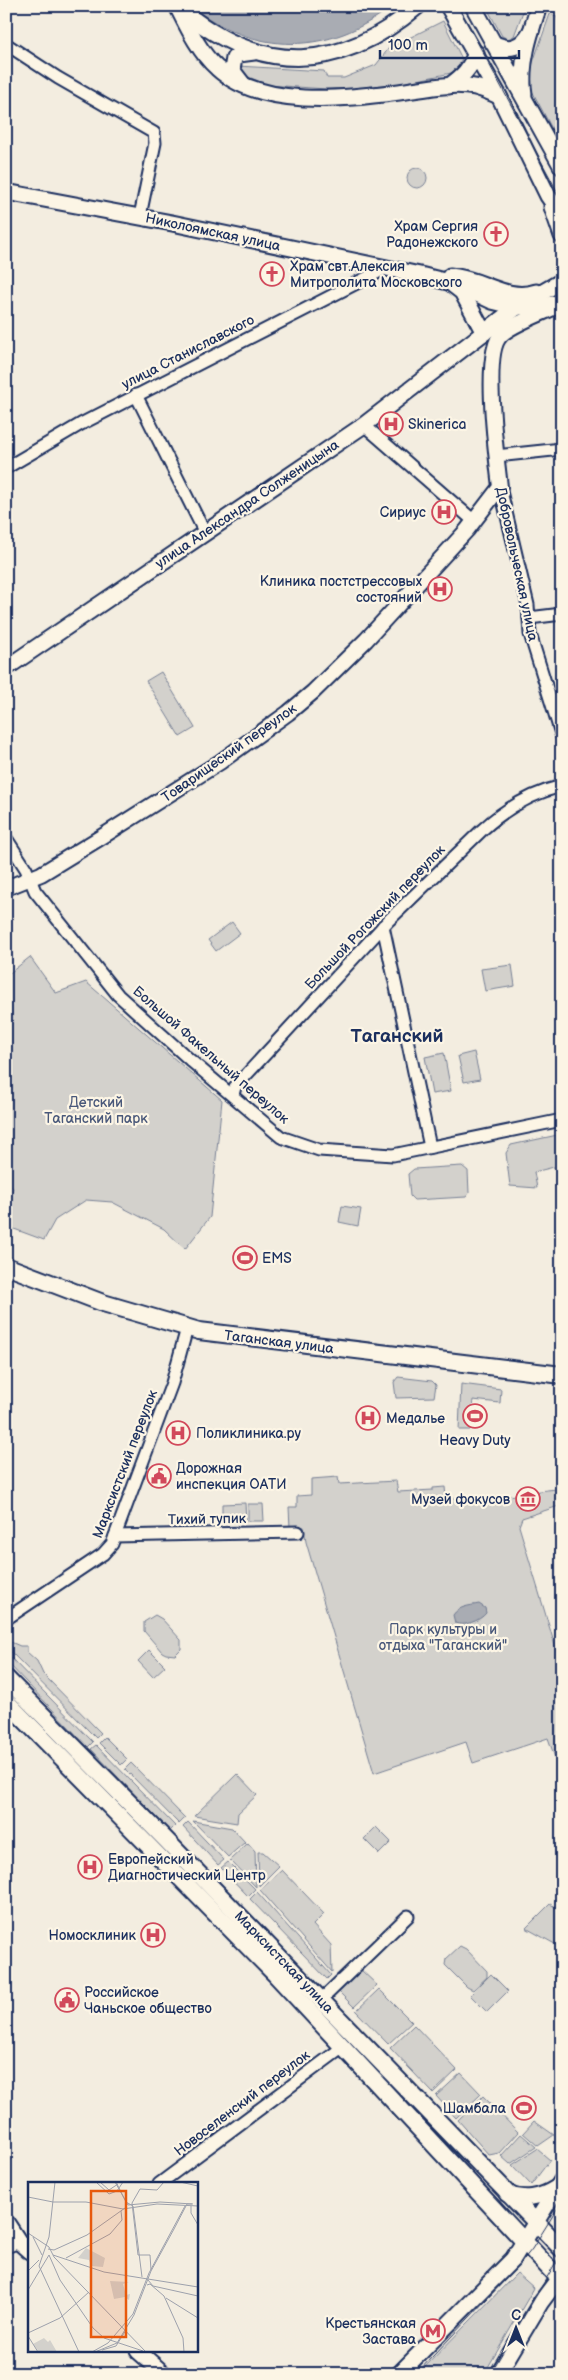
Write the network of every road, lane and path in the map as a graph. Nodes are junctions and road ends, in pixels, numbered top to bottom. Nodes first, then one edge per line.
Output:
1 (418, 6) edge
2 (473, 6) edge
3 (539, 6) edge
4 (178, 7) edge
5 (449, 8) edge
6 (531, 30) junction
7 (493, 43) junction
8 (6, 44) edge
9 (254, 52) junction
10 (476, 53) junction
11 (243, 84) junction
12 (449, 86) junction
13 (500, 96) junction
14 (525, 100) junction
15 (562, 167) edge
16 (6, 192) edge
17 (548, 196) junction
18 (140, 216) junction
19 (562, 216) edge
20 (562, 236) edge
21 (386, 268) junction
22 (562, 268) edge
23 (420, 274) junction
24 (454, 285) junction
25 (554, 285) edge
26 (562, 302) edge
27 (517, 307) junction
28 (484, 334) junction
29 (491, 357) junction
30 (136, 395) junction
31 (364, 425) junction
32 (562, 449) edge
33 (496, 456) junction
34 (6, 468) edge
35 (500, 487) junction
36 (474, 521) junction
37 (205, 533) junction
38 (562, 614) edge
39 (529, 618) junction
40 (6, 668) edge
41 (562, 737) edge
42 (562, 786) edge
43 (6, 838) edge
44 (31, 879) junction
45 (6, 888) edge
46 (383, 926) junction
47 (233, 1095) junction
48 (562, 1120) edge
49 (430, 1147) junction
50 (6, 1266) edge
51 (186, 1328) junction
52 (562, 1375) edge
53 (298, 1532) dead end
54 (116, 1536) junction
55 (6, 1619) edge
56 (6, 1678) edge
57 (6, 1701) edge
58 (408, 1916) dead end
59 (321, 2000) junction
60 (343, 2047) junction
61 (163, 2182) edge
62 (559, 2184) edge
63 (507, 2194) junction
64 (6, 2222) edge
65 (534, 2222) junction
66 (524, 2241) junction
67 (18, 2247) edge
68 (561, 2248) edge
69 (561, 2278) edge
70 (562, 2297) edge
71 (541, 2302) junction
72 (139, 2352) edge
73 (164, 2374) edge
74 (399, 2374) edge
75 (498, 2374) edge

1 - 9 main road
2 - 7 main road
3 - 6 main road
4 - 9 main road
4 - 11 main road
5 - 10 main road
6 - 7 main road
6 - 14 main road
7 - 14 main road
8 - 18 street
9 - 11 main road
10 - 12 main road
10 - 13 main road
11 - 12 main road
12 - 13 main road
13 - 17 main road
14 - 15 main road
16 - 18 main road, Николоямская улица
17 - 19 main road
17 - 20 main road
18 - 21 main road, Николоямская улица
21 - 23 main road, Николоямская улица
21 - 30 street, улица Станиславского
22 - 25 main road
23 - 24 main road, Николоямская улица
23 - 25 main road, Николоямская улица
24 - 27 main road, Николоямская улица
24 - 28 main road
25 - 27 main road, улица Александра Солженицына
26 - 27 main road, Николоямская улица
26 - 29 street
27 - 28 main road, улица Александра Солженицына
28 - 29 street, Добровольческая улица
28 - 31 main road, улица Александра Солженицына
29 - 33 street, Добровольческая улица
30 - 34 street, улица Станиславского
30 - 37 street
31 - 36 street
31 - 37 main road, улица Александра Солженицына
32 - 33 street
33 - 35 street, Добровольческая улица
35 - 36 street, Товарищеский переулок
35 - 39 street, Добровольческая улица
36 - 44 street, Товарищеский переулок
37 - 40 main road, улица Александра Солженицына
38 - 39 street
39 - 41 street, Добровольческая улица
42 - 46 street, Большой Рогожский переулок
43 - 44 street, Большой Факельный переулок
44 - 45 street, Товарищеский переулок
44 - 47 street, Большой Факельный переулок
46 - 47 street, Большой Рогожский переулок
46 - 49 street
47 - 49 street, Большой Факельный переулок
48 - 49 street, Большой Факельный переулок
50 - 51 main road, Таганская улица
51 - 52 main road, Таганская улица
51 - 54 street, Марксистский переулок
53 - 54 street, Тихий тупик
54 - 55 street, Марксистский переулок
56 - 59 main road, Марксистская улица
57 - 60 main road, Марксистская улица
58 - 59 street
59 - 63 main road, Марксистская улица
60 - 61 street, Новоселенский переулок
60 - 66 main road, Марксистская улица
62 - 63 main road
62 - 65 main road
63 - 65 main road, Марксистская улица
64 - 67 main road
65 - 66 main road
65 - 68 main road, Марксистская улица
66 - 69 main road, Марксистская улица
66 - 74 main road
69 - 71 main road
70 - 71 main road
71 - 75 main road
72 - 73 main road

